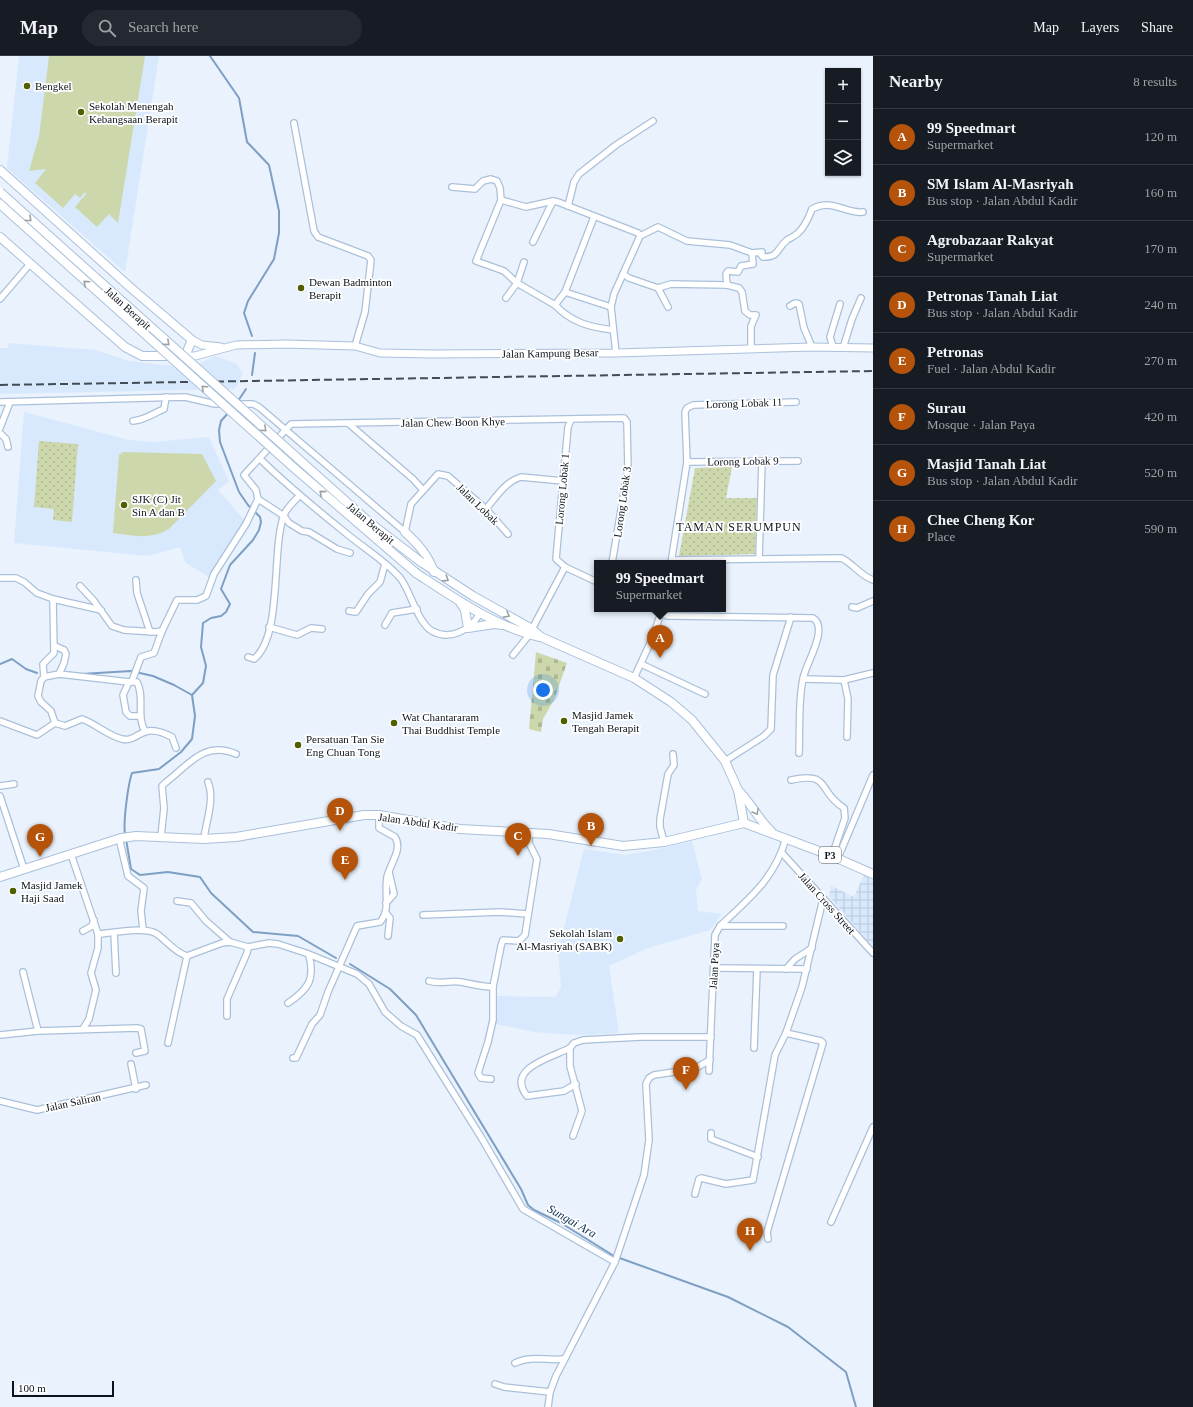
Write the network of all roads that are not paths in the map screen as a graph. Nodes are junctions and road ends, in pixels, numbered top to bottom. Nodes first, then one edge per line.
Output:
1 (653, 121) dead end
2 (294, 123) dead end
3 (0, 170) edge
4 (452, 187) dead end
5 (0, 192) edge
6 (501, 200) junction
7 (553, 201) junction
8 (0, 204) edge
9 (568, 206) junction
10 (863, 212) dead end
11 (594, 217) junction
12 (640, 236) junction
13 (0, 238) edge
14 (533, 242) dead end
15 (752, 253) junction
16 (524, 262) dead end
17 (30, 264) junction
18 (623, 274) junction
19 (517, 283) junction
20 (727, 285) junction
21 (658, 288) junction
22 (565, 292) junction
23 (506, 298) dead end
24 (861, 298) dead end
25 (0, 300) edge
26 (840, 304) dead end
27 (556, 306) junction
28 (790, 306) dead end
29 (611, 307) junction
30 (668, 307) dead end
31 (613, 330) junction
32 (192, 340) junction
33 (355, 346) junction
34 (227, 347) junction
35 (812, 347) junction
36 (833, 348) junction
37 (844, 348) junction
38 (873, 348) edge
39 (751, 349) junction
40 (616, 353) junction
41 (185, 356) junction
42 (166, 397) junction
43 (0, 402) edge
44 (10, 402) junction
45 (796, 402) dead end
46 (624, 418) joint
47 (571, 420) junction
48 (133, 421) dead end
49 (349, 424) junction
50 (0, 428) edge
51 (285, 430) junction
52 (0, 433) edge
53 (8, 447) dead end
54 (260, 459) junction
55 (762, 461) junction
56 (798, 461) dead end
57 (687, 462) junction
58 (563, 480) junction
59 (423, 490) junction
60 (299, 496) junction
61 (258, 499) junction
62 (486, 509) junction
63 (284, 516) junction
64 (405, 532) junction
65 (508, 534) dead end
66 (350, 553) dead end
67 (759, 559) junction
68 (613, 560) edge
69 (672, 560) edge
70 (716, 560) edge
71 (385, 564) junction
72 (565, 567) junction
73 (434, 572) junction
74 (0, 578) edge
75 (136, 580) dead end
76 (873, 580) edge
77 (594, 581) edge
78 (80, 586) dead end
79 (473, 596) junction
80 (53, 599) junction
81 (459, 600) junction
82 (873, 601) edge
83 (852, 608) dead end
84 (417, 609) junction
85 (101, 610) junction
86 (349, 611) dead end
87 (662, 612) edge
88 (664, 612) edge
89 (480, 613) junction
90 (791, 617) junction
91 (385, 625) dead end
92 (269, 627) junction
93 (511, 627) junction
94 (468, 628) junction
95 (322, 629) dead end
96 (162, 631) junction
97 (150, 632) junction
98 (531, 632) junction
99 (55, 646) junction
100 (514, 655) dead end
101 (248, 657) dead end
102 (641, 664) junction
103 (873, 673) edge
104 (58, 674) junction
105 (44, 677) junction
106 (634, 678) junction
107 (803, 678) junction
108 (132, 680) junction
109 (844, 680) junction
110 (705, 694) dead end
111 (141, 716) junction
112 (0, 721) edge
113 (55, 723) junction
114 (145, 731) junction
115 (847, 737) dead end
116 (176, 748) dead end
117 (799, 753) dead end
118 (236, 754) dead end
119 (672, 754) dead end
120 (725, 761) junction
121 (873, 776) edge
122 (791, 780) dead end
123 (208, 782) dead end
124 (14, 784) dead end
125 (0, 786) edge
126 (738, 790) junction
127 (0, 796) edge
128 (379, 815) junction
129 (744, 823) junction
130 (529, 832) junction
131 (774, 834) junction
132 (161, 837) junction
133 (120, 838) junction
134 (786, 838) junction
135 (204, 839) junction
136 (664, 842) junction
137 (782, 853) junction
138 (71, 854) junction
139 (835, 857) junction
140 (24, 869) junction
141 (873, 874) edge
142 (0, 877) edge
143 (823, 899) junction
144 (177, 900) dead end
145 (386, 913) junction
146 (528, 914) junction
147 (423, 915) dead end
148 (95, 920) junction
149 (720, 926) junction
150 (783, 926) dead end
151 (143, 930) junction
152 (84, 931) dead end
153 (114, 933) junction
154 (98, 934) junction
155 (388, 936) dead end
156 (230, 942) junction
157 (248, 947) junction
158 (812, 948) junction
159 (873, 953) edge
160 (309, 955) junction
161 (187, 956) junction
162 (339, 967) junction
163 (714, 968) junction
164 (757, 969) junction
165 (786, 969) junction
166 (806, 969) junction
167 (23, 972) dead end
168 (116, 973) dead end
169 (429, 981) dead end
170 (493, 987) junction
171 (288, 1003) dead end
172 (227, 1016) dead end
173 (83, 1029) junction
174 (38, 1031) junction
175 (786, 1033) junction
176 (0, 1035) edge
177 (711, 1037) junction
178 (168, 1043) dead end
179 (570, 1048) junction
180 (754, 1048) dead end
181 (136, 1053) dead end
182 (293, 1058) dead end
183 (710, 1060) junction
184 (131, 1064) dead end
185 (709, 1071) dead end
186 (491, 1079) dead end
187 (576, 1084) junction
188 (146, 1085) dead end
189 (136, 1089) junction
190 (0, 1101) edge
191 (873, 1127) edge
192 (711, 1133) dead end
193 (573, 1136) dead end
194 (758, 1157) junction
195 (695, 1194) dead end
196 (831, 1222) dead end
197 (768, 1239) dead end
198 (615, 1262) junction
199 (564, 1359) junction
200 (515, 1363) dead end
201 (495, 1384) dead end
202 (550, 1392) junction
203 (548, 1407) edge

1 - 9 street
2 - 33 street
3 - 32 main road
4 - 6 street
5 -> 73 main road, Jalan Berapit, bridge
6 - 7 street
6 - 19 street
7 - 9 street
7 - 14 street
81 -> 8 main road, bridge
9 - 11 street
10 - 15 street
11 - 12 street
11 - 22 street
12 - 15 street
12 - 18 street
13 - 17 main road
15 - 20 street
16 - 19 street
17 - 25 street
17 - 41 main road
18 - 21 street
18 - 29 street
19 - 23 street
19 - 27 street
20 - 21 street
20 - 39 street
21 - 30 street
22 - 27 street
22 - 29 street
24 - 37 street
26 - 36 street
27 - 31 street
28 - 35 street
29 - 31 street
31 - 40 street
32 - 34 street
32 - 41 main road
33 - 34 street, Jalan Kampung Besar
33 - 40 street, Jalan Kampung Besar
34 - 41 street
35 - 36 street, Jalan Kampung Besar
35 - 39 street, Jalan Kampung Besar
36 - 37 street, Jalan Kampung Besar
37 - 38 street, Jalan Kampung Besar
39 - 40 street, Jalan Kampung Besar
42 - 44 street
42 - 48 street
42 - 51 street
43 - 44 street
44 - 50 street
45 - 57 street, Lorong Lobak 11
46 - 47 street, Jalan Chew Boon Khye
46 - 68 street, Lorong Lobak 3
47 - 49 street, Jalan Chew Boon Khye
47 - 58 street, Lorong Lobak 1
49 - 51 street, Jalan Chew Boon Khye
49 - 59 street
51 - 54 street
51 - 64 street
52 - 53 street
54 - 60 street
54 - 61 street
55 - 56 street, Lorong Lobak 9
55 - 57 street, Lorong Lobak 9
55 - 67 street
57 - 69 street
58 - 62 street
58 - 72 street, Lorong Lobak 1
59 - 62 street, Jalan Lobak
59 - 64 street
60 - 63 street
60 - 71 street
61 - 63 street
61 - 96 street
62 - 65 street, Jalan Lobak
63 - 66 street
63 - 92 street
64 - 73 main road
67 - 70 street
67 - 76 street
71 - 84 street
71 - 86 street
72 - 77 street
72 - 98 street
73 -> 79 main road, Jalan Berapit
74 - 80 street
75 - 97 street
78 - 85 street
79 - 89 main road
79 -> 98 main road, Jalan Berapit
80 - 85 street
80 - 99 street
81 - 89 main road
81 - 94 main road
82 - 83 street
84 - 91 street
84 - 94 street
85 - 97 street
87 - 102 street
88 - 90 street
89 - 93 main road
89 - 94 street
90 - 107 street
90 - 120 street
92 - 95 street
92 - 101 street
93 - 94 main road
93 - 98 main road
96 - 97 street
96 - 108 street
98 - 100 street
98 - 106 main road
99 - 104 street
99 - 105 street
102 - 106 street
102 - 110 street
103 - 109 street
104 - 105 street
104 - 108 street
105 - 113 street
106 - 120 main road
107 - 109 street
107 - 117 street
108 - 111 street
108 - 111 street
109 - 115 street
111 - 114 street
112 - 113 street
113 - 114 street
114 - 116 street
118 - 132 street
119 - 136 street
120 - 126 main road
121 - 139 street
122 - 139 street
123 - 135 street
124 - 125 street
126 - 129 main road
126 -> 131 main road
127 - 140 street
128 - 130 main road, Jalan Abdul Kadir
128 - 135 main road, Jalan Abdul Kadir
128 - 145 street
129 - 131 main road, P3
129 - 136 main road, Jalan Abdul Kadir
130 - 136 main road, Jalan Abdul Kadir
130 - 146 street
131 - 134 main road, P3
132 - 133 main road, Jalan Abdul Kadir
132 - 135 main road, Jalan Abdul Kadir
133 - 138 main road, Jalan Abdul Kadir
133 - 151 street
134 - 137 street, Jalan Paya
134 - 139 main road, P3
137 - 143 street, Jalan Cross Street
137 - 149 street, Jalan Paya
138 - 140 main road, Jalan Abdul Kadir
138 - 148 street
139 - 141 main road, P3
140 - 142 main road, Jalan Abdul Kadir
143 - 158 street
143 - 159 street, Jalan Cross Street
144 - 156 street
145 - 155 street
145 - 162 street
146 - 147 street
146 - 170 street
148 - 152 street
148 - 154 street
149 - 150 street
149 - 163 street, Jalan Paya
151 - 153 street
151 - 161 street
153 - 154 street
153 - 168 street
154 - 173 street
156 - 157 street
156 - 161 street
157 - 160 street
157 - 172 street
158 - 165 street
158 - 166 street
160 - 162 street
160 - 171 street
161 - 178 street
162 - 182 street
162 - 198 street
163 - 164 street
163 - 177 street, Jalan Paya
164 - 165 street
164 - 180 street
165 - 166 street
166 - 175 street
167 - 174 street
169 - 170 street
170 - 186 street
173 - 174 street
173 - 181 street
174 - 176 street
175 - 194 street
175 - 197 street
177 - 179 street
177 - 183 street, Jalan Paya
179 - 187 street
179 - 187 street
183 - 185 street, Jalan Paya
183 - 198 street
184 - 189 street
187 - 193 street
188 - 189 street, Jalan Saliran
189 - 190 street, Jalan Saliran
191 - 196 street
192 - 194 street
194 - 195 street
198 - 199 street
199 - 200 street
199 - 202 street
201 - 202 street
202 - 203 street

